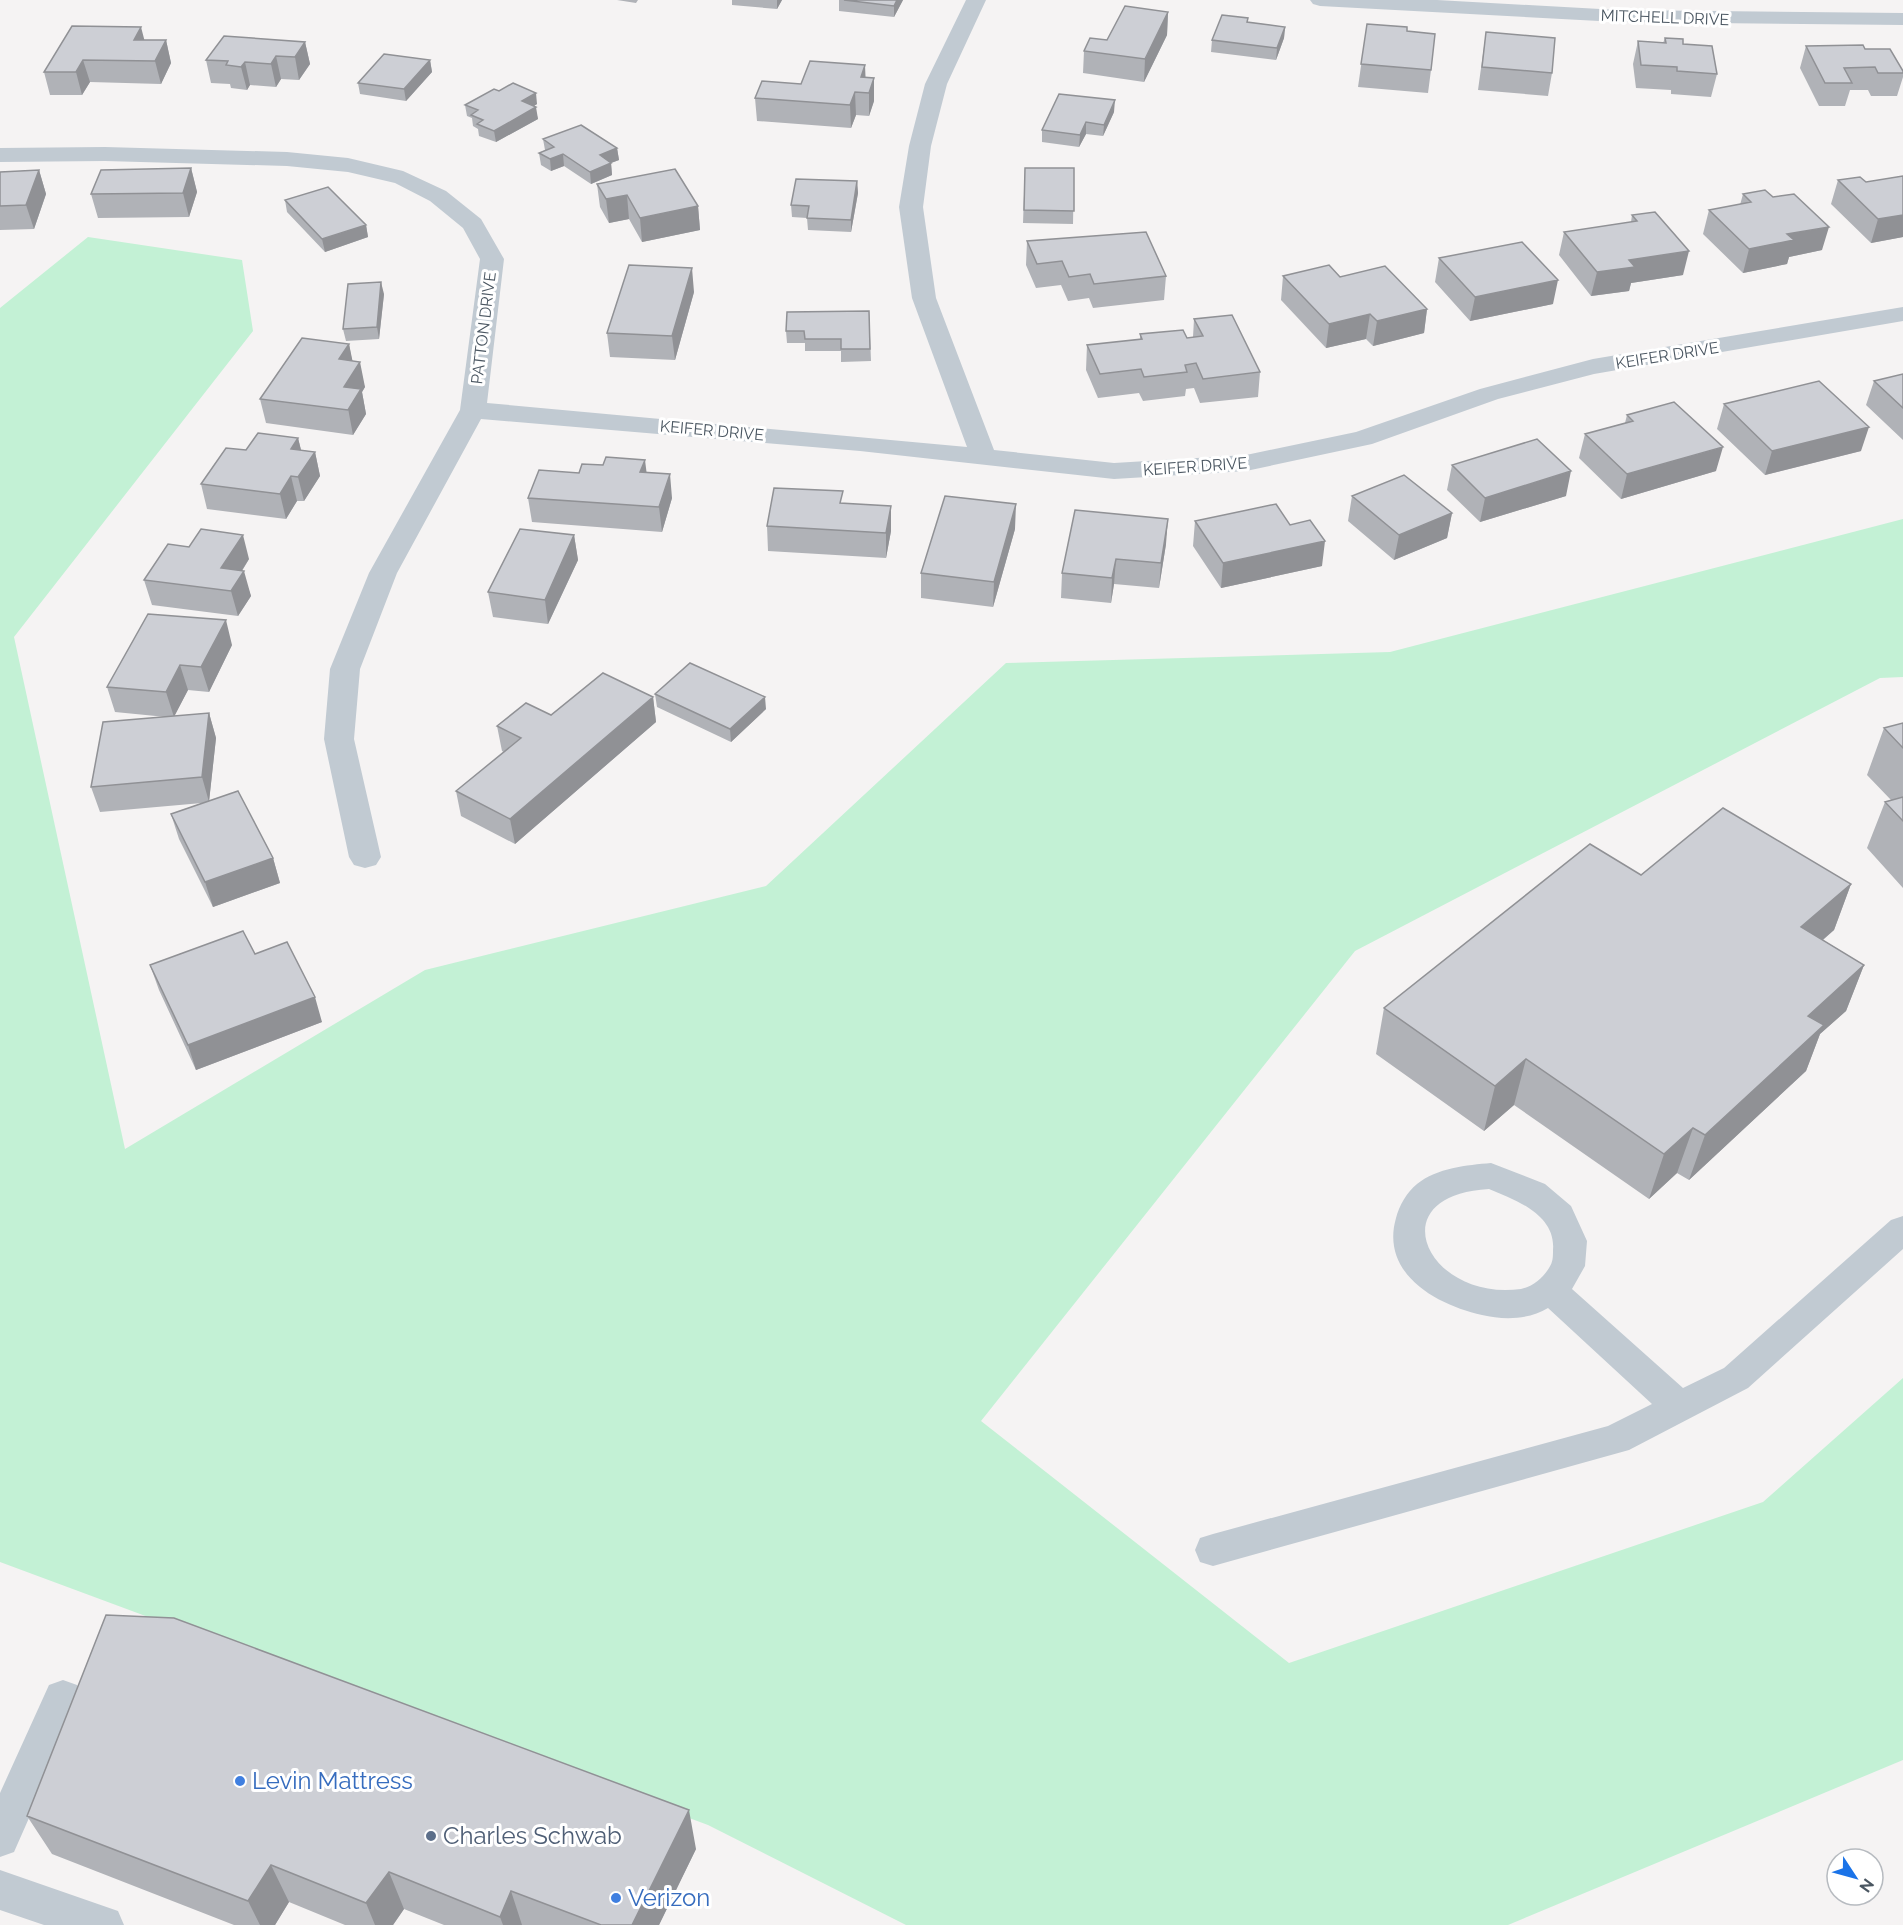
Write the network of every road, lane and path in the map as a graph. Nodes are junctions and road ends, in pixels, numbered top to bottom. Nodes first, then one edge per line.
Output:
1 (976, 0) edge
2 (1320, 0) edge
3 (1903, 19) edge
4 (0, 155) edge
5 (1903, 314) edge
6 (473, 410) junction
7 (984, 458) junction
8 (365, 857) dead end
9 (1903, 1229) edge
10 (1552, 1291) junction
11 (1678, 1406) junction
12 (1213, 1550) dead end
13 (63, 1698) dead end
14 (0, 1838) edge
15 (0, 1890) edge
16 (104, 1925) edge

1 - 7 street
2 - 3 street, MITCHELL DRIVE
4 - 6 street, PATTON DRIVE
5 - 7 street, KEIFER DRIVE
6 - 7 street, KEIFER DRIVE
6 - 8 street, PATTON DRIVE
9 - 11 lane
10 - 10 lane
10 - 11 lane
11 - 12 lane
13 - 14 lane
15 - 16 lane

